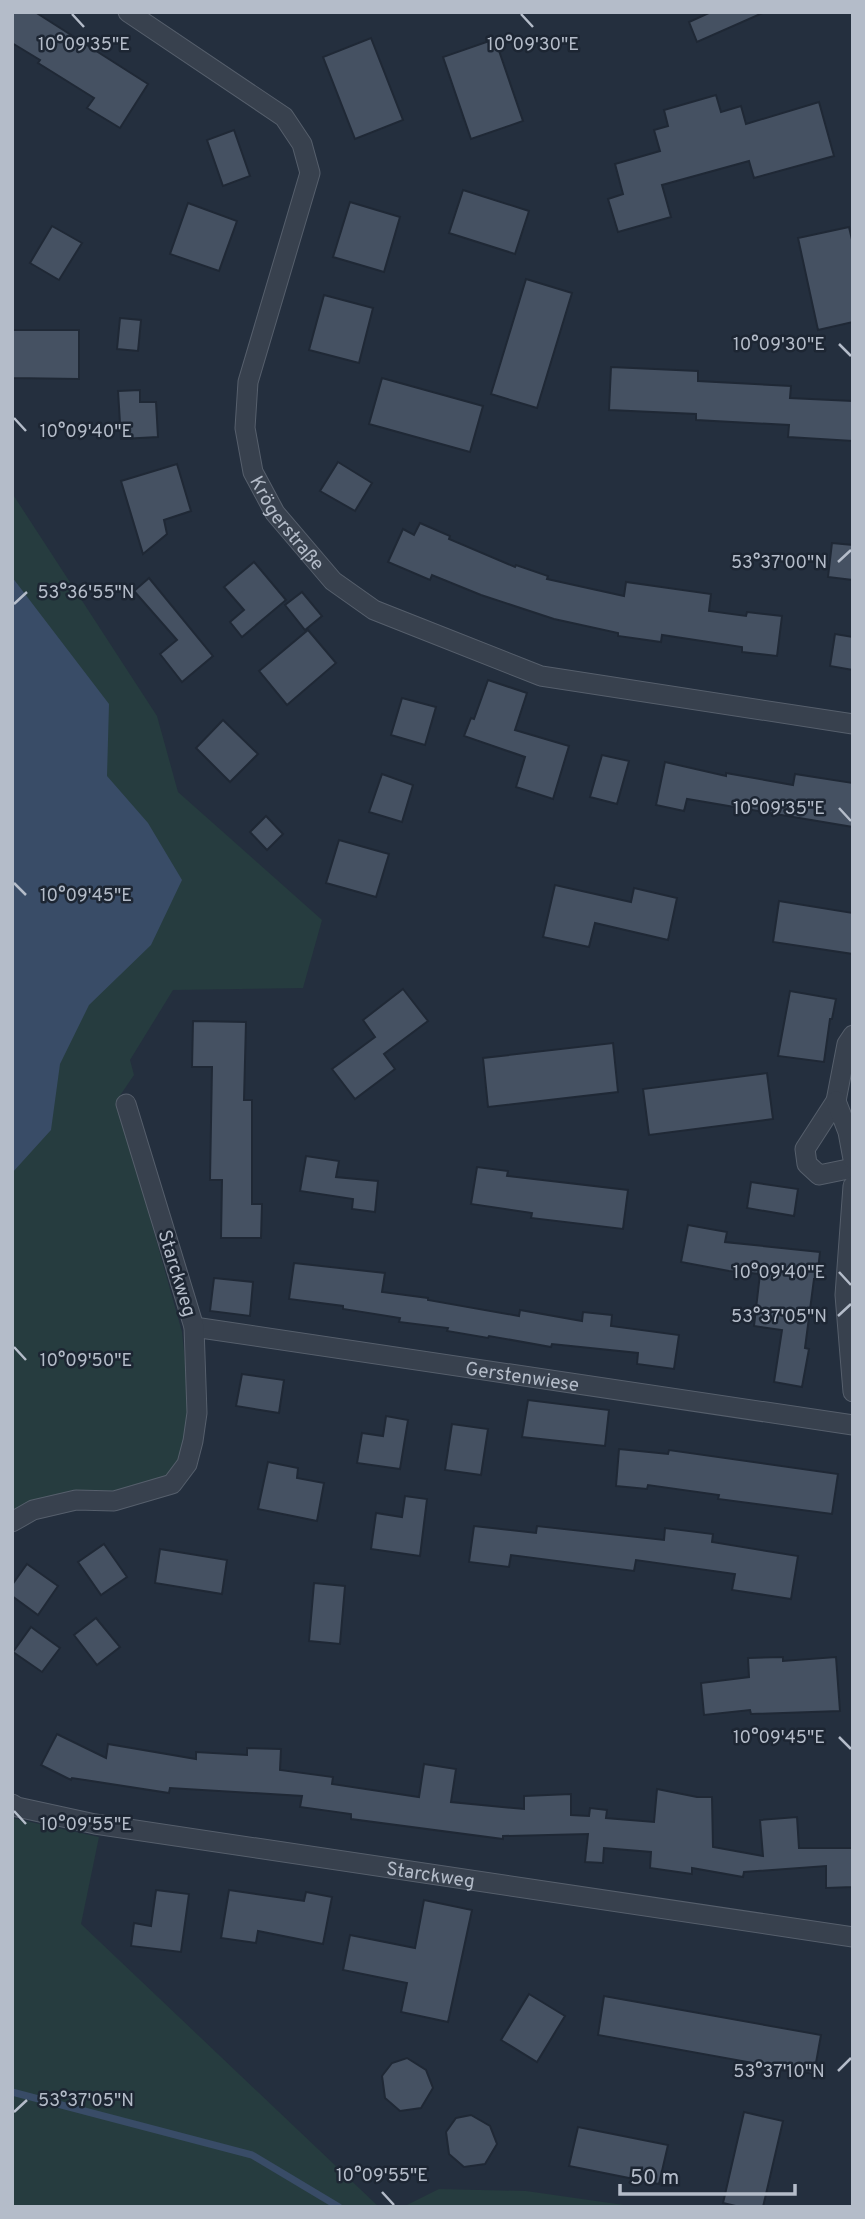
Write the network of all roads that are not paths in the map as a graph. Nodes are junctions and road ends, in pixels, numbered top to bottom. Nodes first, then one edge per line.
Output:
1 (128, 12) edge
2 (853, 724) edge
3 (853, 1035) edge
4 (836, 1101) junction
5 (126, 1104) dead end
6 (853, 1159) edge
7 (853, 1168) edge
8 (853, 1186) edge
9 (194, 1326) junction
10 (853, 1392) edge
11 (853, 1425) edge
12 (12, 1522) edge
13 (12, 1804) edge
14 (853, 1937) edge

1 - 2 street, Krögerstraße
3 - 4 street
4 - 6 street
4 - 7 street
5 - 9 street, Starckweg
8 - 10 street
9 - 11 street, Gerstenwiese
9 - 12 street, Starckweg
13 - 14 street, Starckweg

